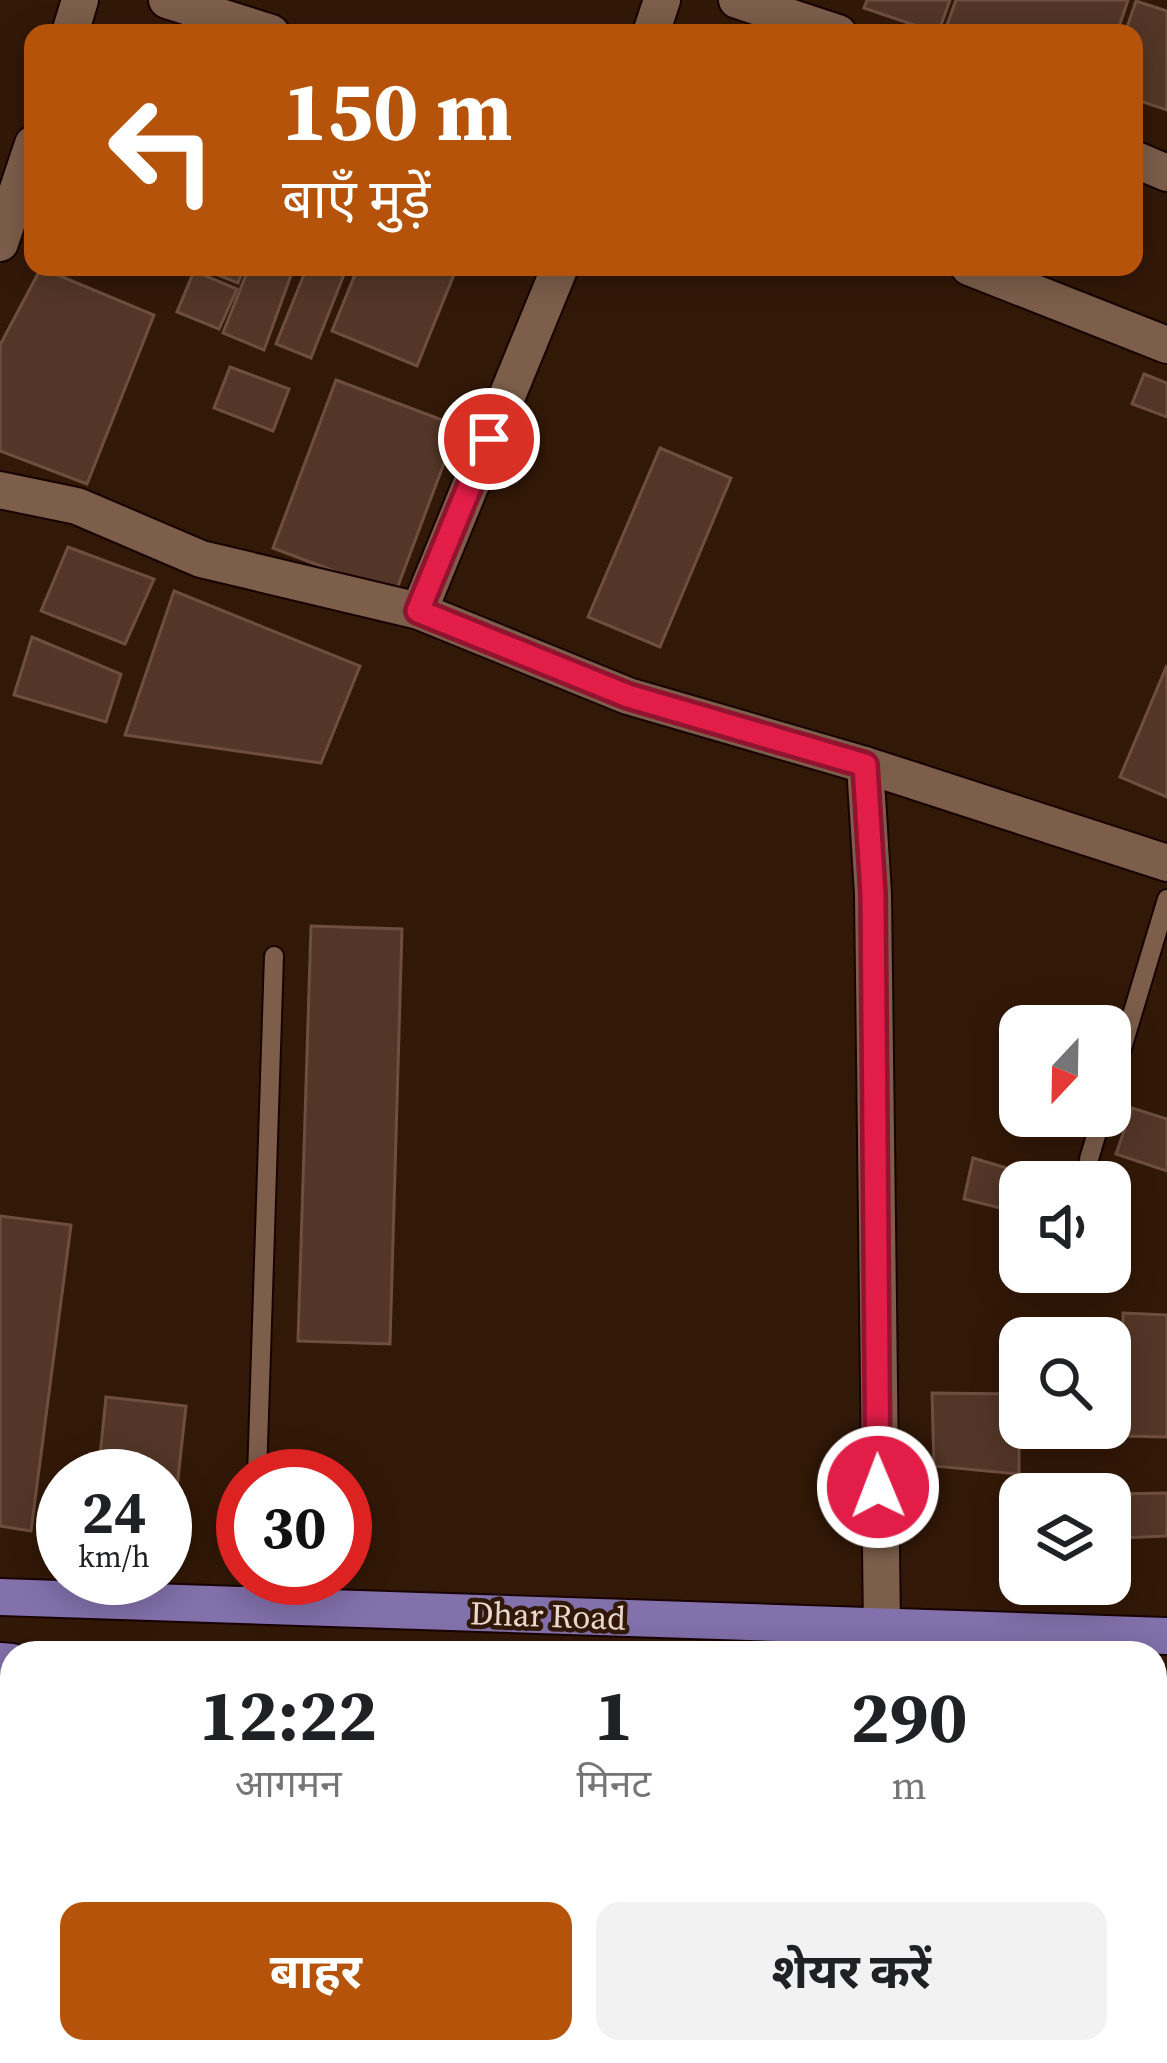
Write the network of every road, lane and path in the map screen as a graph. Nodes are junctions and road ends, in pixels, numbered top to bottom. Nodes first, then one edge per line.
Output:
1 (167, 0) edge
2 (737, 0) edge
3 (243, 24) edge
4 (810, 24) edge
5 (24, 169) edge
6 (3, 227) edge
7 (556, 276) edge
8 (992, 276) edge
9 (1167, 345) edge
10 (0, 490) edge
11 (418, 611) junction
12 (865, 765) junction
13 (1167, 863) edge
14 (1167, 899) edge
15 (274, 956) dead end
16 (1131, 1018) edge
17 (1096, 1137) edge
18 (1089, 1159) dead end
19 (258, 1449) edge
20 (216, 1591) edge
21 (0, 1597) edge
22 (372, 1597) edge
23 (882, 1629) junction
24 (1167, 1636) edge

1 - 3 street
2 - 4 street
5 - 6 street
7 - 11 street
8 - 9 street
10 - 11 street
11 - 12 street
12 - 13 street
12 - 23 street
14 - 16 lane
15 - 19 lane
17 - 18 lane
20 - 21 main road, Dhar Road
22 - 23 main road, Dhar Road
23 - 24 main road, Dhar Road

